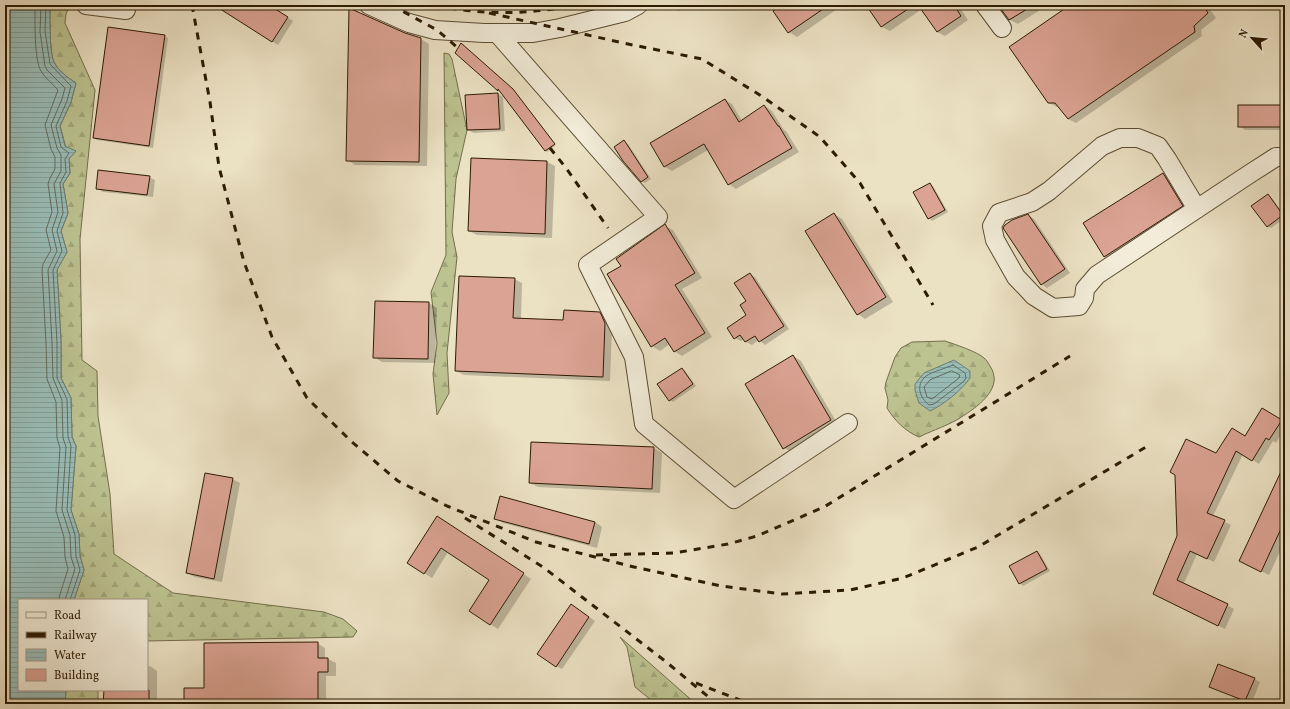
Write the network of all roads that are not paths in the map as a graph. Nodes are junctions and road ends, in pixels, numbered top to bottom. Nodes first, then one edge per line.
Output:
1 (86, 5) edge
2 (126, 5) edge
3 (370, 5) edge
4 (638, 5) edge
5 (985, 5) edge
6 (1002, 28) dead end
7 (497, 33) junction
8 (1285, 157) edge
9 (1197, 209) junction
10 (848, 423) dead end

1 - 2 street
3 - 7 street
4 - 7 street
5 - 6 street
7 - 10 street
8 - 9 street
9 - 9 street

